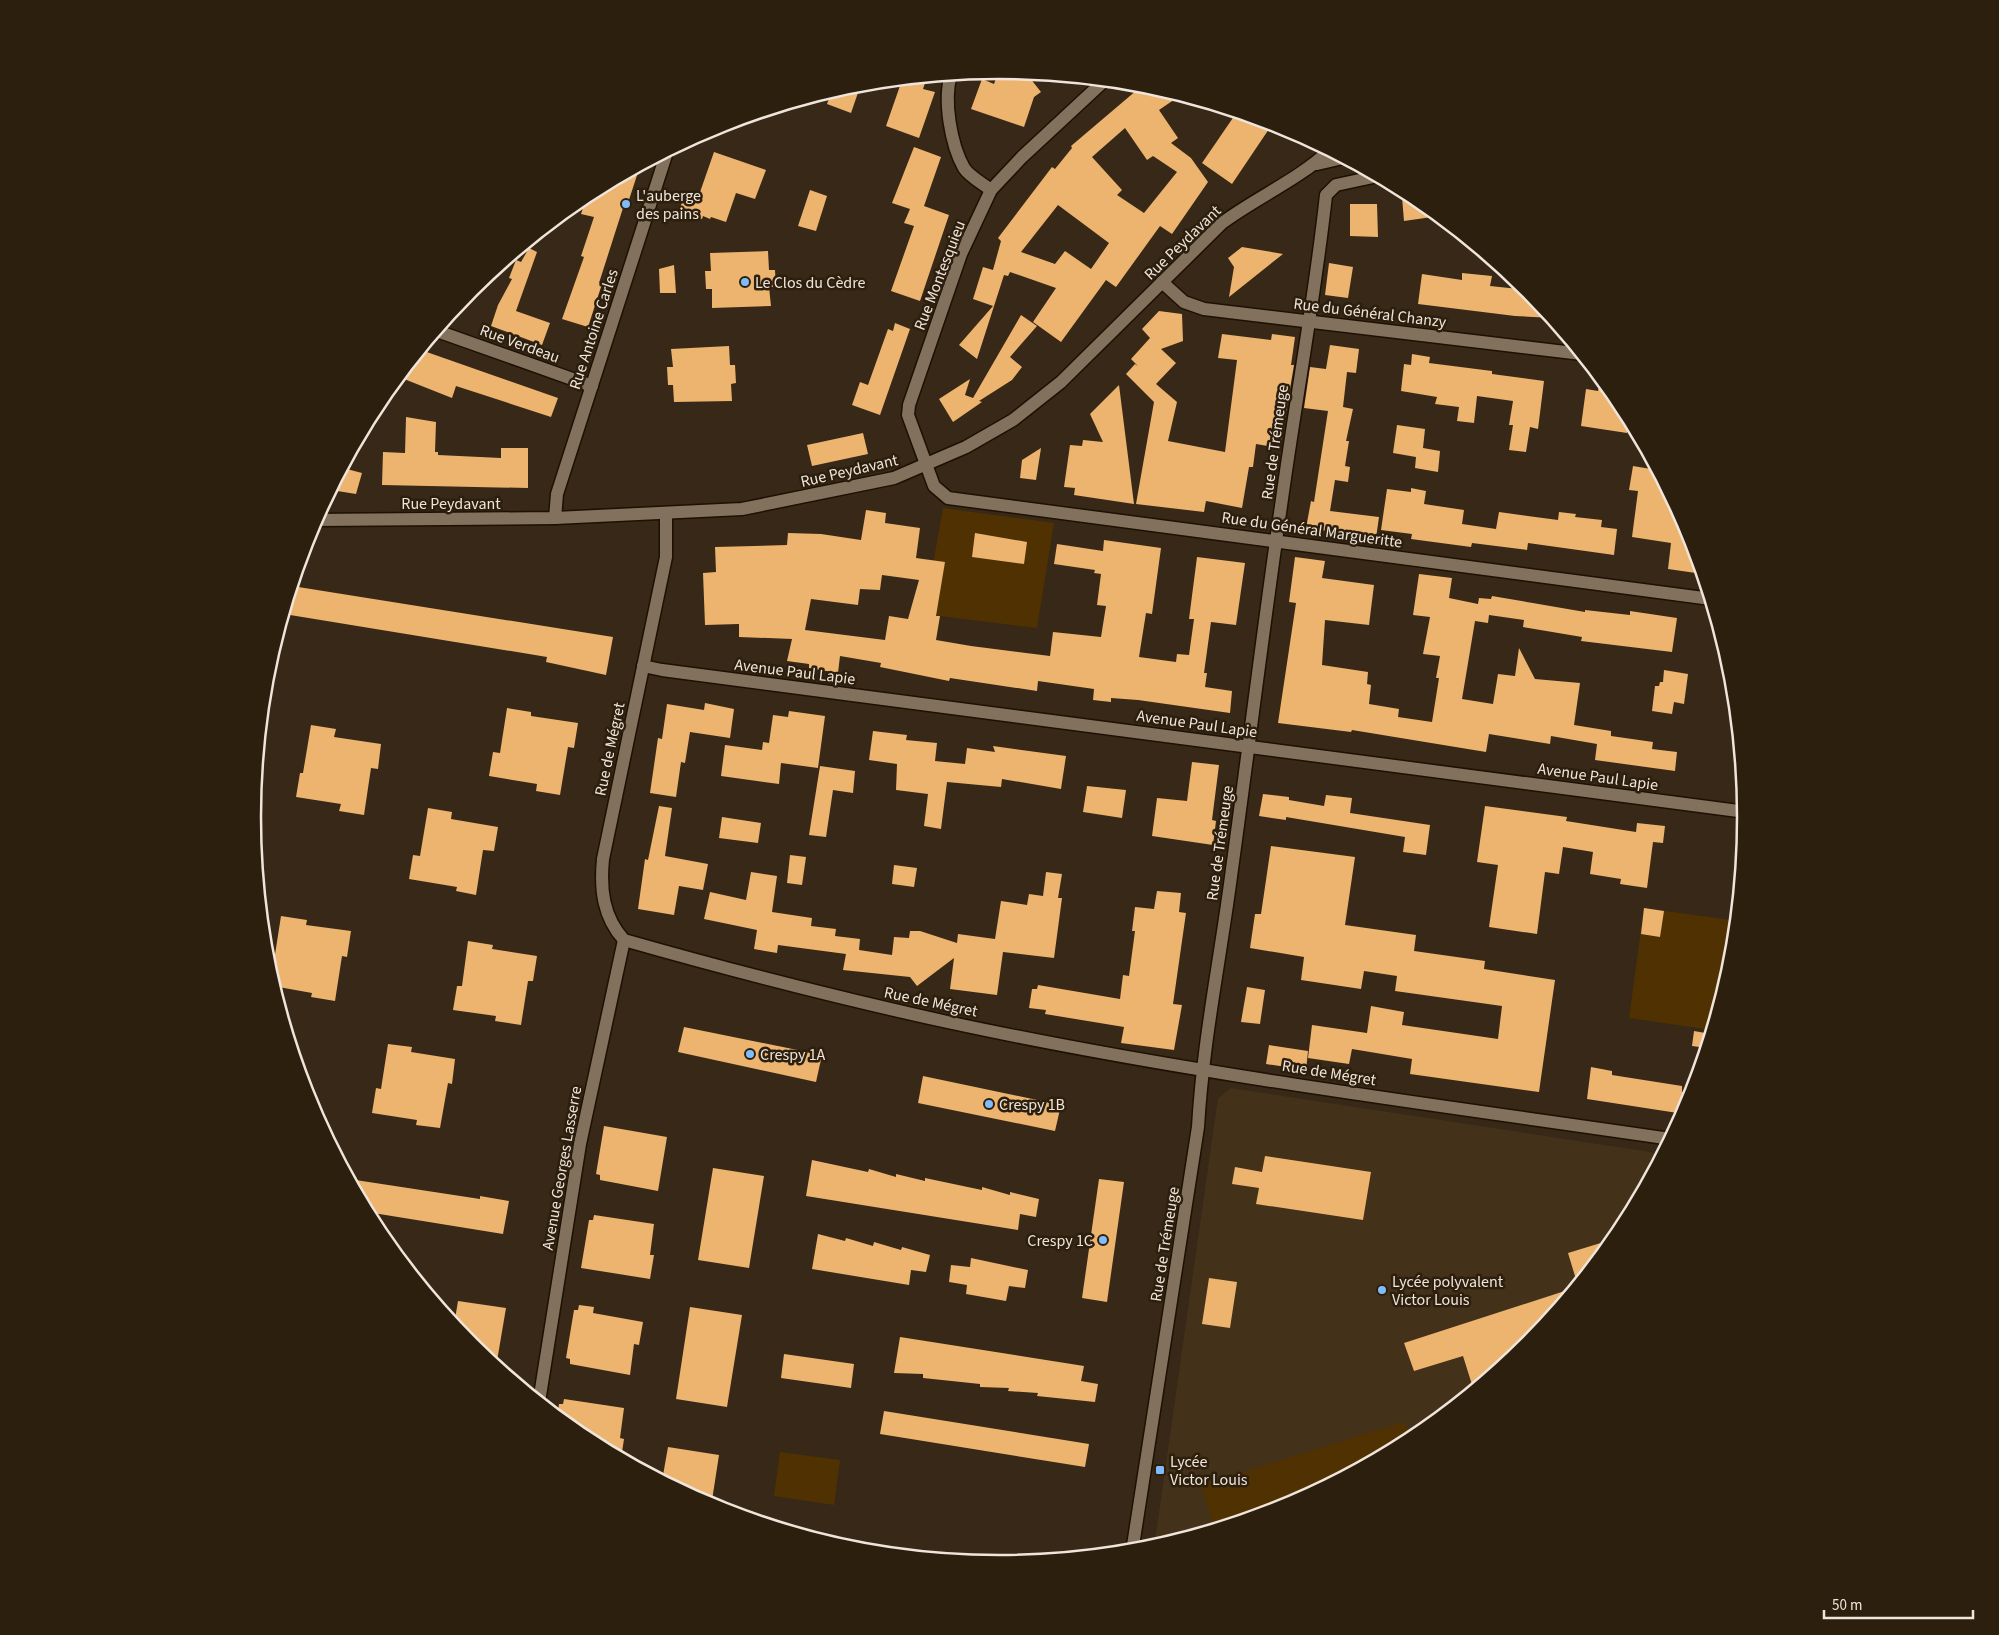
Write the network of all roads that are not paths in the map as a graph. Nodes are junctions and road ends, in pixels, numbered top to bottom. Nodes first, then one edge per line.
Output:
1 (951, 80) edge
2 (1099, 85) edge
3 (1325, 155) edge
4 (665, 159) edge
5 (1335, 160) edge
6 (1314, 165) junction
7 (1369, 178) edge
8 (991, 190) junction
9 (1162, 282) junction
10 (1309, 321) junction
11 (442, 333) edge
12 (1574, 353) edge
13 (592, 386) junction
14 (924, 466) junction
15 (666, 513) junction
16 (555, 518) junction
17 (324, 520) edge
18 (1276, 540) junction
19 (1705, 599) edge
20 (643, 666) junction
21 (1249, 746) junction
22 (1738, 811) edge
23 (624, 940) junction
24 (1204, 1070) junction
25 (1665, 1138) edge
26 (540, 1396) edge
27 (1133, 1544) edge

1 - 8 street
2 - 8 street, Rue Montesquieu
3 - 6 street, Rue Peydavant
4 - 13 street, Rue Antoine Carles
5 - 6 street, Rue Peydavant
6 - 9 street, Rue Peydavant
7 - 10 street, Rue de Trémeuge
8 - 14 street, Rue Montesquieu
9 - 10 street, Rue du Général Chanzy
9 - 14 street, Rue Peydavant
10 - 12 street, Rue du Général Chanzy
10 - 18 street, Rue de Trémeuge
11 - 13 street, Rue Verdeau
13 - 16 street, Rue Antoine Carles
14 - 15 street, Rue Peydavant
14 - 18 street, Rue du Général Margueritte
15 - 16 street, Rue Peydavant
15 - 20 street, Rue de Mégret
16 - 17 street, Rue Peydavant
18 - 19 street, Rue du Général Margueritte
18 - 21 street, Rue de Trémeuge
20 - 21 street, Avenue Paul Lapie
20 - 23 street, Rue de Mégret
21 - 22 street, Avenue Paul Lapie
21 - 24 street, Rue de Trémeuge
23 - 24 street, Rue de Mégret
23 - 26 street, Avenue Georges Lasserre
24 - 25 street, Rue de Mégret
24 - 27 street, Rue de Trémeuge

